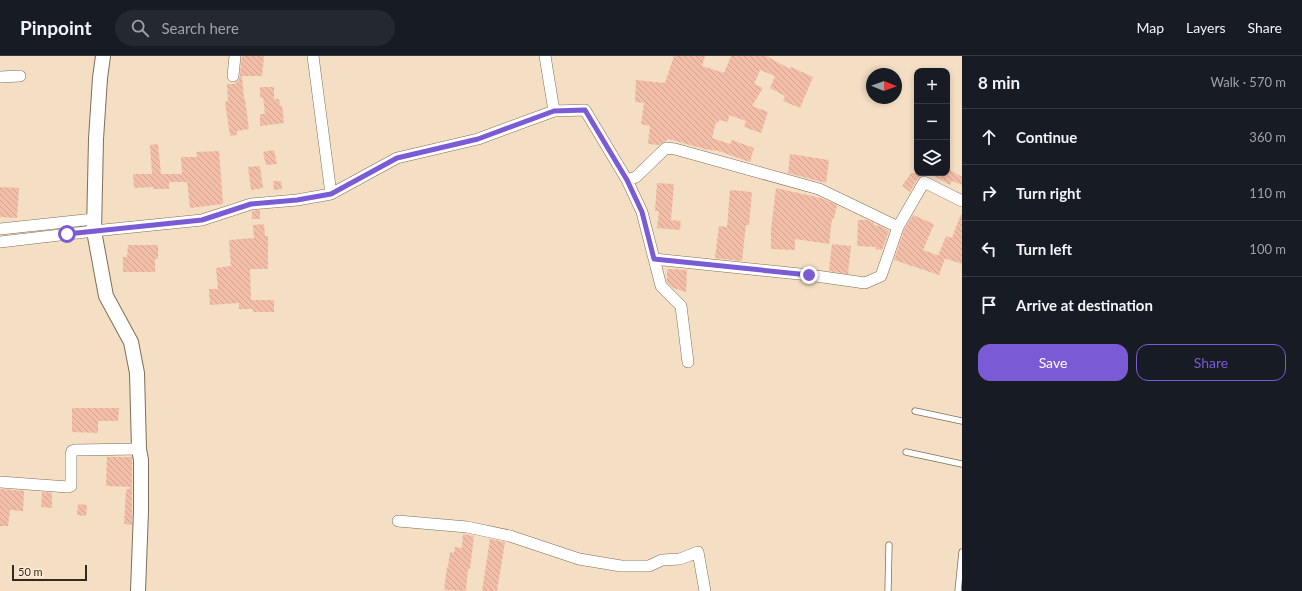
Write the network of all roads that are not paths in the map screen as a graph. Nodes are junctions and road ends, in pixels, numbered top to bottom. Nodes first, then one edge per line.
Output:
1 (103, 56) edge
2 (235, 56) edge
3 (313, 56) edge
4 (545, 56) edge
5 (20, 76) dead end
6 (233, 76) dead end
7 (0, 77) edge
8 (554, 111) junction
9 (627, 180) junction
10 (331, 194) junction
11 (962, 201) edge
12 (94, 225) junction
13 (898, 227) junction
14 (0, 229) edge
15 (0, 242) edge
16 (654, 259) junction
17 (688, 362) dead end
18 (915, 411) dead end
19 (962, 422) edge
20 (139, 449) junction
21 (906, 452) dead end
22 (962, 464) edge
23 (0, 482) edge
24 (398, 521) dead end
25 (889, 545) dead end
26 (962, 552) edge
27 (138, 591) edge
28 (705, 591) edge
29 (888, 591) edge
30 (958, 591) edge

1 - 12 street
2 - 6 street
3 - 10 street
4 - 8 street
5 - 7 street
8 - 9 street
8 - 10 street
9 - 13 street
9 - 16 street
10 - 12 street
11 - 13 street
12 - 14 street
12 - 15 street
12 - 20 street
13 - 16 street
16 - 17 street
18 - 19 lane
20 - 23 street
20 - 27 street
21 - 22 lane
24 - 28 street
25 - 29 lane
26 - 30 lane

